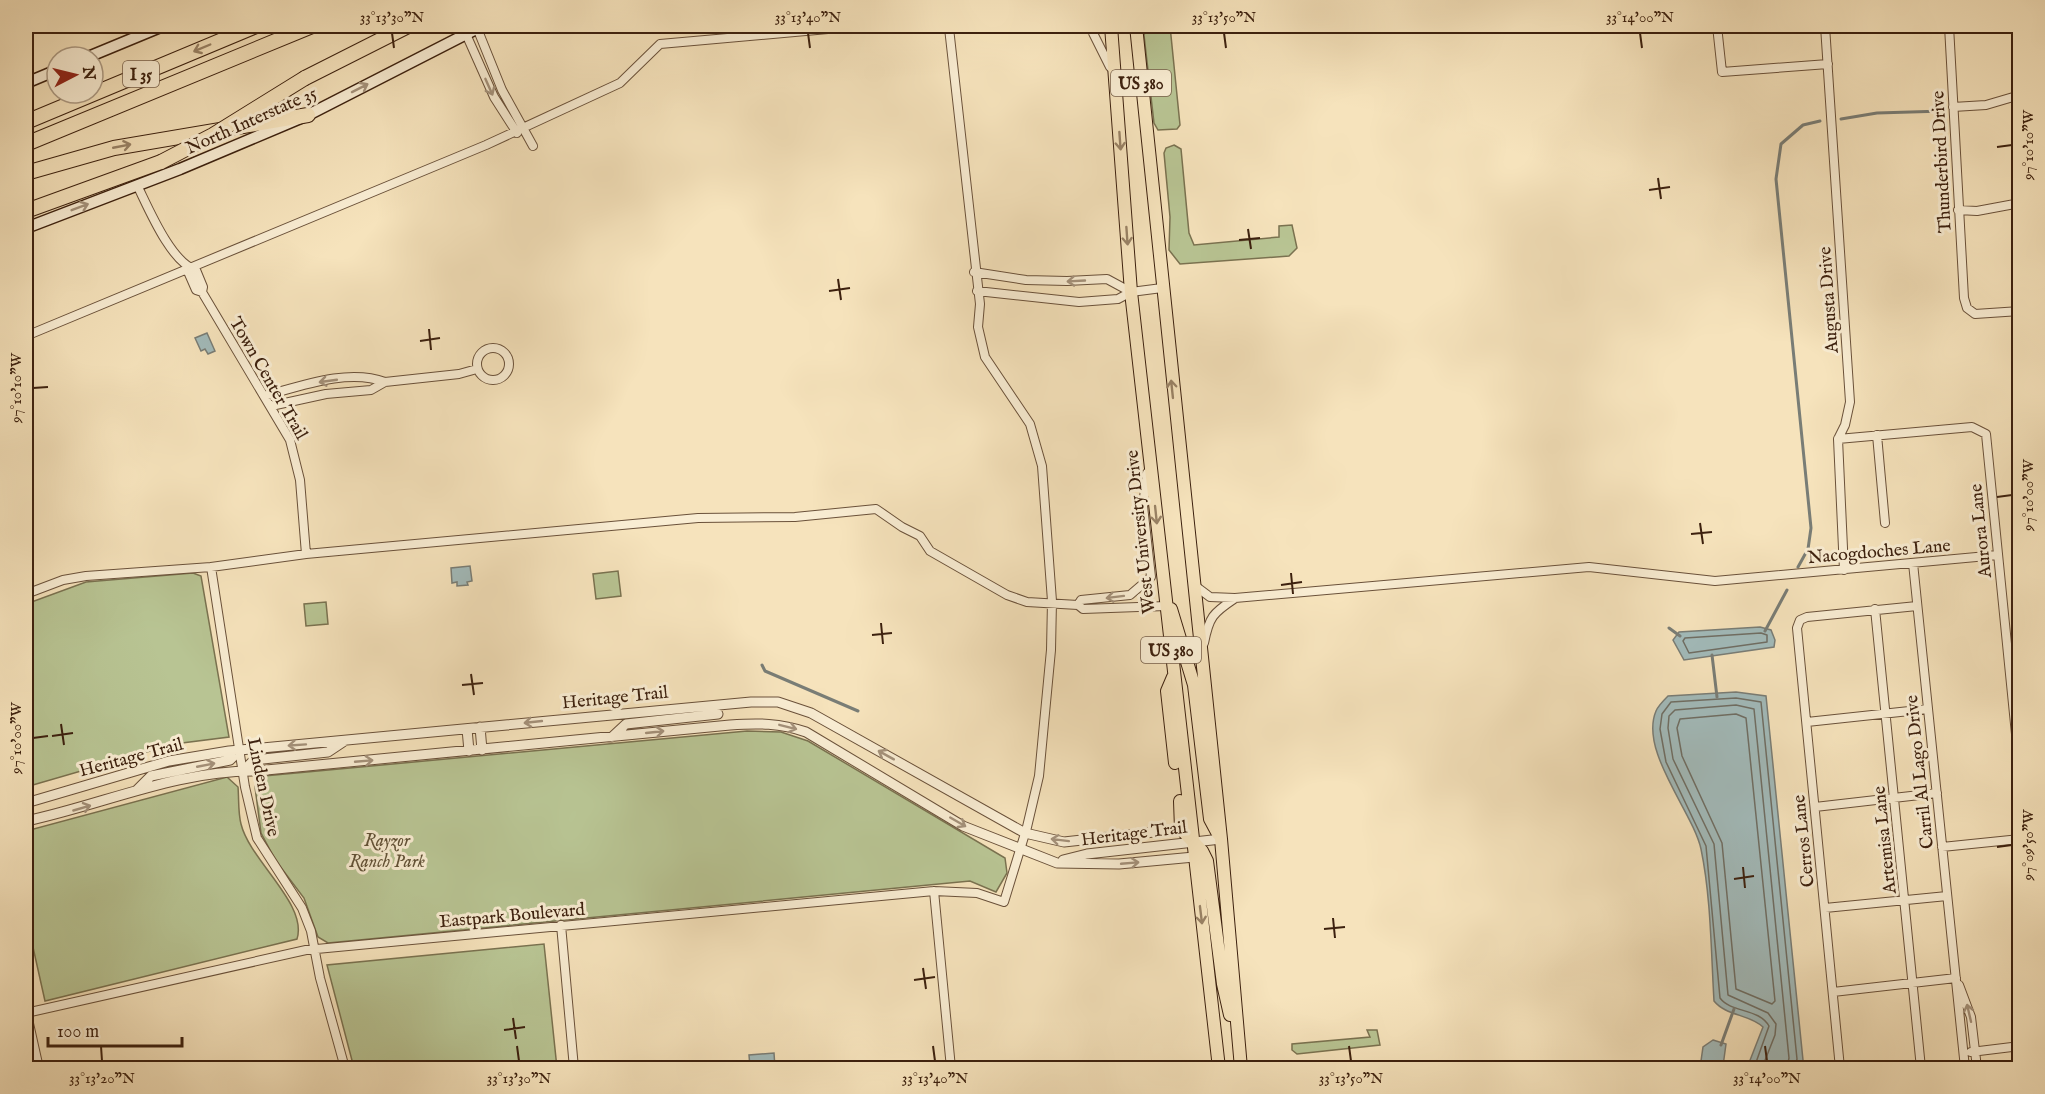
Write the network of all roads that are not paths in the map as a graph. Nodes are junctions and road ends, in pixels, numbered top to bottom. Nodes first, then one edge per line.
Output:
1 (163, 26) edge
2 (256, 26) edge
3 (312, 26) edge
4 (408, 26) edge
5 (861, 26) edge
6 (889, 26) edge
7 (968, 26) edge
8 (1085, 26) edge
9 (1112, 26) edge
10 (1136, 26) edge
11 (1718, 26) edge
12 (1825, 26) edge
13 (1949, 26) edge
14 (480, 27) edge
15 (801, 28) edge
16 (949, 28) junction
17 (466, 34) junction
18 (105, 50) edge
19 (1828, 64) junction
20 (45, 75) edge
21 (26, 83) edge
22 (2019, 95) edge
23 (1117, 102) junction
24 (1953, 107) junction
25 (308, 115) junction
26 (26, 122) edge
27 (524, 127) junction
28 (514, 132) junction
29 (526, 136) junction
30 (26, 144) edge
31 (533, 146) dead end
32 (26, 173) edge
33 (137, 185) junction
34 (2019, 203) edge
35 (1958, 210) junction
36 (26, 212) edge
37 (26, 228) edge
38 (190, 269) junction
39 (974, 272) junction
40 (1161, 288) junction
41 (977, 291) junction
42 (1131, 292) junction
43 (2019, 311) edge
44 (26, 336) edge
45 (508, 345) dead end
46 (501, 350) junction
47 (477, 369) junction
48 (385, 381) junction
49 (264, 396) junction
50 (271, 406) junction
51 (1877, 435) junction
52 (1838, 439) junction
53 (1149, 457) junction
54 (1885, 523) dead end
55 (306, 554) junction
56 (1998, 555) junction
57 (1913, 563) junction
58 (211, 567) junction
59 (1844, 570) junction
60 (1164, 585) junction
61 (1193, 585) junction
62 (26, 594) edge
63 (1235, 598) junction
64 (1053, 604) junction
65 (1078, 605) junction
66 (1166, 606) junction
67 (1917, 606) junction
68 (1875, 609) junction
69 (1202, 659) junction
70 (1174, 677) junction
71 (1928, 709) junction
72 (1886, 713) junction
73 (718, 714) dead end
74 (1807, 722) junction
75 (480, 727) junction
76 (467, 729) junction
77 (612, 737) junction
78 (344, 741) junction
79 (240, 750) junction
80 (482, 750) junction
81 (469, 751) junction
82 (243, 771) junction
83 (2019, 774) edge
84 (1937, 792) junction
85 (135, 793) junction
86 (1894, 797) junction
87 (26, 803) edge
88 (1815, 807) junction
89 (26, 821) edge
90 (1181, 829) junction
91 (1025, 832) junction
92 (1221, 838) junction
93 (2019, 839) edge
94 (1192, 843) junction
95 (1942, 847) junction
96 (1020, 851) junction
97 (1194, 856) junction
98 (1051, 861) junction
99 (934, 891) junction
100 (1947, 896) junction
101 (1905, 901) junction
102 (1825, 908) junction
103 (561, 925) junction
104 (315, 949) junction
105 (1956, 978) junction
106 (1913, 982) junction
107 (1833, 992) junction
108 (26, 1011) edge
109 (1238, 1035) junction
110 (2019, 1046) edge
111 (1975, 1051) junction
112 (1964, 1052) junction
113 (39, 1068) edge
114 (345, 1068) edge
115 (574, 1068) edge
116 (951, 1068) edge
117 (1219, 1068) edge
118 (1241, 1068) edge
119 (1840, 1068) edge
120 (1921, 1068) edge
121 (1965, 1068) edge
122 (1977, 1068) edge

1 - 18 main road
2 -> 26 highway, I 35
3 - 30 highway, I 35
4 - 36 highway, bridge
5 - 15 street
6 - 16 street
7 - 16 street
8 - 23 street
9 - 23 main road, West University Drive / US 380
10 - 40 main road, US 380
11 - 19 street
12 - 19 street, Augusta Drive
13 - 24 street, Thunderbird Drive
14 - 17 main road, North Interstate 35
14 - 27 street
15 - 27 street
16 - 39 street
25 -> 17 main road, North Interstate 35
17 -> 28 street
19 - 52 street, Augusta Drive
20 - 21 main road
22 - 24 street
23 -> 42 main road, West University Drive / US 380
24 - 35 street, Thunderbird Drive
32 -> 25 highway
25 - 33 main road, North Interstate 35
27 - 28 street
27 - 29 street
28 - 29 street
28 - 38 street
29 - 31 street
37 -> 33 main road, North Interstate 35
33 - 38 street, Town Center Trail
34 - 35 street
35 - 43 street, Thunderbird Drive
38 - 44 street
38 - 49 street, Town Center Trail
39 - 41 street
42 -> 39 street
40 - 42 street
61 -> 40 main road, US 380
41 - 42 street
41 - 64 street
42 - 53 main road, West University Drive / US 380
45 - 46 street
46 - 47 street
46 - 47 street
47 - 48 street
48 -> 49 street
48 - 50 street
49 - 50 street, Town Center Trail
50 - 55 street, Town Center Trail
51 - 52 street, Aurora Lane
51 - 54 street
51 - 56 street, Aurora Lane
52 - 59 street, Augusta Drive
53 -> 60 main road, West University Drive / US 380
53 -> 65 street
55 - 58 street
55 - 64 street
56 - 57 street, Nacogdoches Lane
56 - 83 street, Aurora Lane
57 - 59 street, Nacogdoches Lane
57 - 67 street, Carril Al Lago Drive
58 - 62 street
58 - 79 street, Linden Drive
59 - 63 street, Nacogdoches Lane
60 - 66 main road, West University Drive / US 380
60 - 92 main road
61 - 63 street, Nacogdoches Lane
61 - 69 main road, US 380
63 - 69 street
64 - 65 street
64 - 91 street
65 - 66 street
66 - 70 main road, West University Drive / US 380
67 - 68 street
67 - 71 street, Carril Al Lago Drive
68 - 72 street, Artemisa Lane
68 - 74 street, Cerros Lane
69 - 92 main road, US 380
70 - 90 main road
70 - 94 main road, West University Drive / US 380
71 - 72 street
71 - 84 street, Carril Al Lago Drive
72 - 74 street
72 - 86 street, Artemisa Lane
73 - 77 street
74 - 88 street, Cerros Lane
75 - 76 street, Heritage Trail
75 - 80 street
91 -> 75 street, Heritage Trail
76 - 78 street, Heritage Trail
76 - 81 street
77 - 80 street, Heritage Trail
77 -> 96 street, Heritage Trail
78 -> 79 street, Heritage Trail
78 - 82 street
79 - 82 street, Linden Drive
85 -> 79 street
79 - 87 street, Heritage Trail
80 - 81 street, Heritage Trail
82 -> 81 street, Heritage Trail
82 - 85 street, Heritage Trail
82 - 104 street, Linden Drive
84 - 86 street
84 - 95 street, Carril Al Lago Drive
89 -> 85 street, Heritage Trail
86 - 88 street
86 - 101 street, Artemisa Lane
88 - 102 street, Cerros Lane
90 -> 91 street, Heritage Trail
90 - 94 main road
91 - 96 street
92 - 94 street, Heritage Trail
92 - 109 main road, US 380
93 - 95 street
94 - 97 main road, West University Drive / US 380
94 - 98 street, Heritage Trail
94 - 109 main road
95 - 100 street, Carril Al Lago Drive
96 - 98 street, Heritage Trail
96 - 99 street, Eastpark Boulevard
98 -> 97 street, Heritage Trail
97 -> 117 main road, West University Drive / US 380
99 - 103 street, Eastpark Boulevard
99 - 116 street
100 - 101 street
100 - 105 street, Carril Al Lago Drive
101 - 102 street
101 - 106 street, Artemisa Lane
102 - 107 street, Cerros Lane
103 - 104 street, Eastpark Boulevard
103 - 115 street
104 - 108 street, Eastpark Boulevard
104 - 114 street, Linden Drive
105 - 106 street
111 -> 105 street, Carril Al Lago Drive
105 - 112 street, Carril Al Lago Drive
106 - 107 street
106 - 120 street, Artemisa Lane
107 - 119 street, Cerros Lane
108 - 113 street
109 - 118 main road, US 380
110 - 111 street
111 - 112 street
111 - 122 street, Carril Al Lago Drive
112 - 121 street, Carril Al Lago Drive

